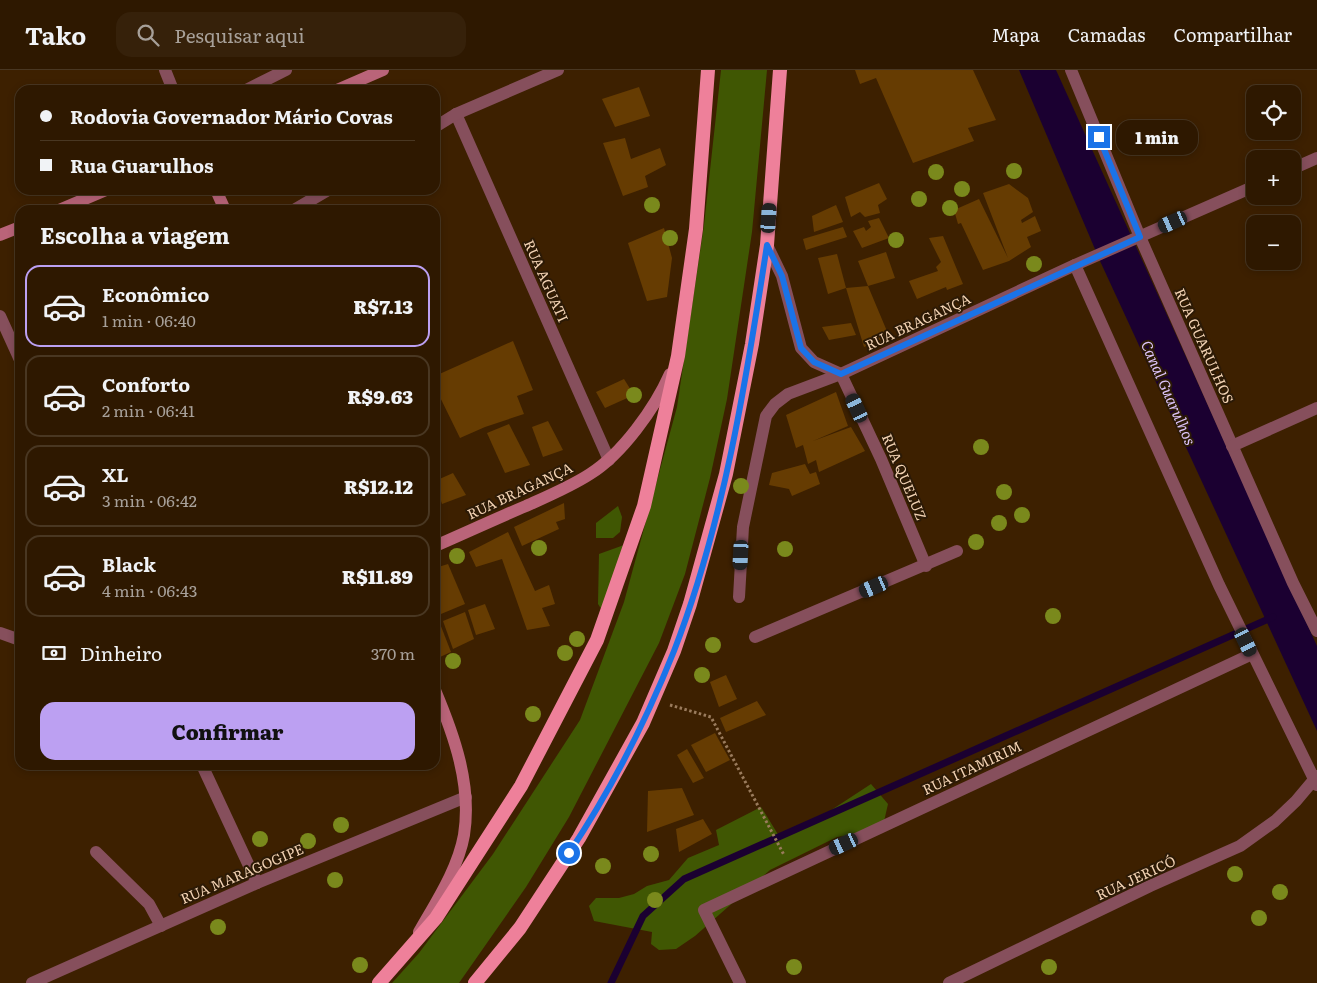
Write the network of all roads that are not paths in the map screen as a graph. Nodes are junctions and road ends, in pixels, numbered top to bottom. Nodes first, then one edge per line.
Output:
1 (165, 70) edge
2 (286, 70) edge
3 (383, 70) edge
4 (558, 70) edge
5 (708, 70) edge
6 (780, 70) edge
7 (1071, 70) edge
8 (171, 85) edge
9 (256, 85) edge
10 (348, 85) edge
11 (456, 114) junction
12 (440, 123) edge
13 (1317, 158) edge
14 (1301, 165) edge
15 (1246, 190) edge
16 (94, 195) edge
17 (320, 195) edge
18 (71, 205) edge
19 (302, 205) edge
20 (15, 228) edge
21 (0, 235) edge
22 (1137, 238) junction
23 (767, 245) junction
24 (1075, 265) junction
25 (0, 316) edge
26 (15, 349) edge
27 (678, 356) junction
28 (841, 374) junction
29 (1317, 408) edge
30 (1232, 446) junction
31 (610, 460) junction
32 (440, 544) edge
33 (957, 551) dead end
34 (926, 566) junction
35 (739, 597) dead end
36 (1317, 631) edge
37 (0, 633) edge
38 (755, 637) dead end
39 (15, 638) edge
40 (1252, 654) junction
41 (440, 702) edge
42 (204, 770) edge
43 (1316, 780) edge
44 (466, 797) junction
45 (96, 852) dead end
46 (257, 883) junction
47 (160, 926) junction
48 (412, 946) junction
49 (952, 982) edge
50 (32, 983) edge
51 (379, 983) edge
52 (475, 983) edge
53 (740, 983) edge

1 - 8 street
2 - 9 street
3 - 10 main road
4 - 11 street
5 - 27 highway
6 - 23 highway
7 - 22 street, RUA GUARULHOS
11 - 12 street
11 - 31 street, RUA AGUATI
13 - 14 street
15 - 22 street, RUA BRAGANÇA
16 - 18 main road
17 - 19 street
20 - 21 main road
22 - 24 street, RUA BRAGANÇA
22 - 30 street, RUA GUARULHOS
23 - 28 street
23 - 52 highway
24 - 28 street, RUA BRAGANÇA
24 - 40 street
25 - 26 street
27 - 31 main road, RUA BRAGANÇA
27 - 48 highway
28 - 34 street, RUA QUELUZ
28 - 35 street, RUA BRAGANÇA
29 - 30 street
30 - 36 street, RUA GUARULHOS
31 - 32 main road, RUA BRAGANÇA
33 - 34 street
34 - 38 street
37 - 39 street
40 - 43 street
40 - 53 street, RUA ITAMIRIM
41 - 44 main road
42 - 46 street
43 - 49 street, RUA JERICÓ
44 - 46 street, RUA MARAGOGIPE
44 - 48 main road
45 - 47 street
46 - 47 street, RUA MARAGOGIPE
47 - 50 street, RUA MARAGOGIPE
48 - 51 highway

